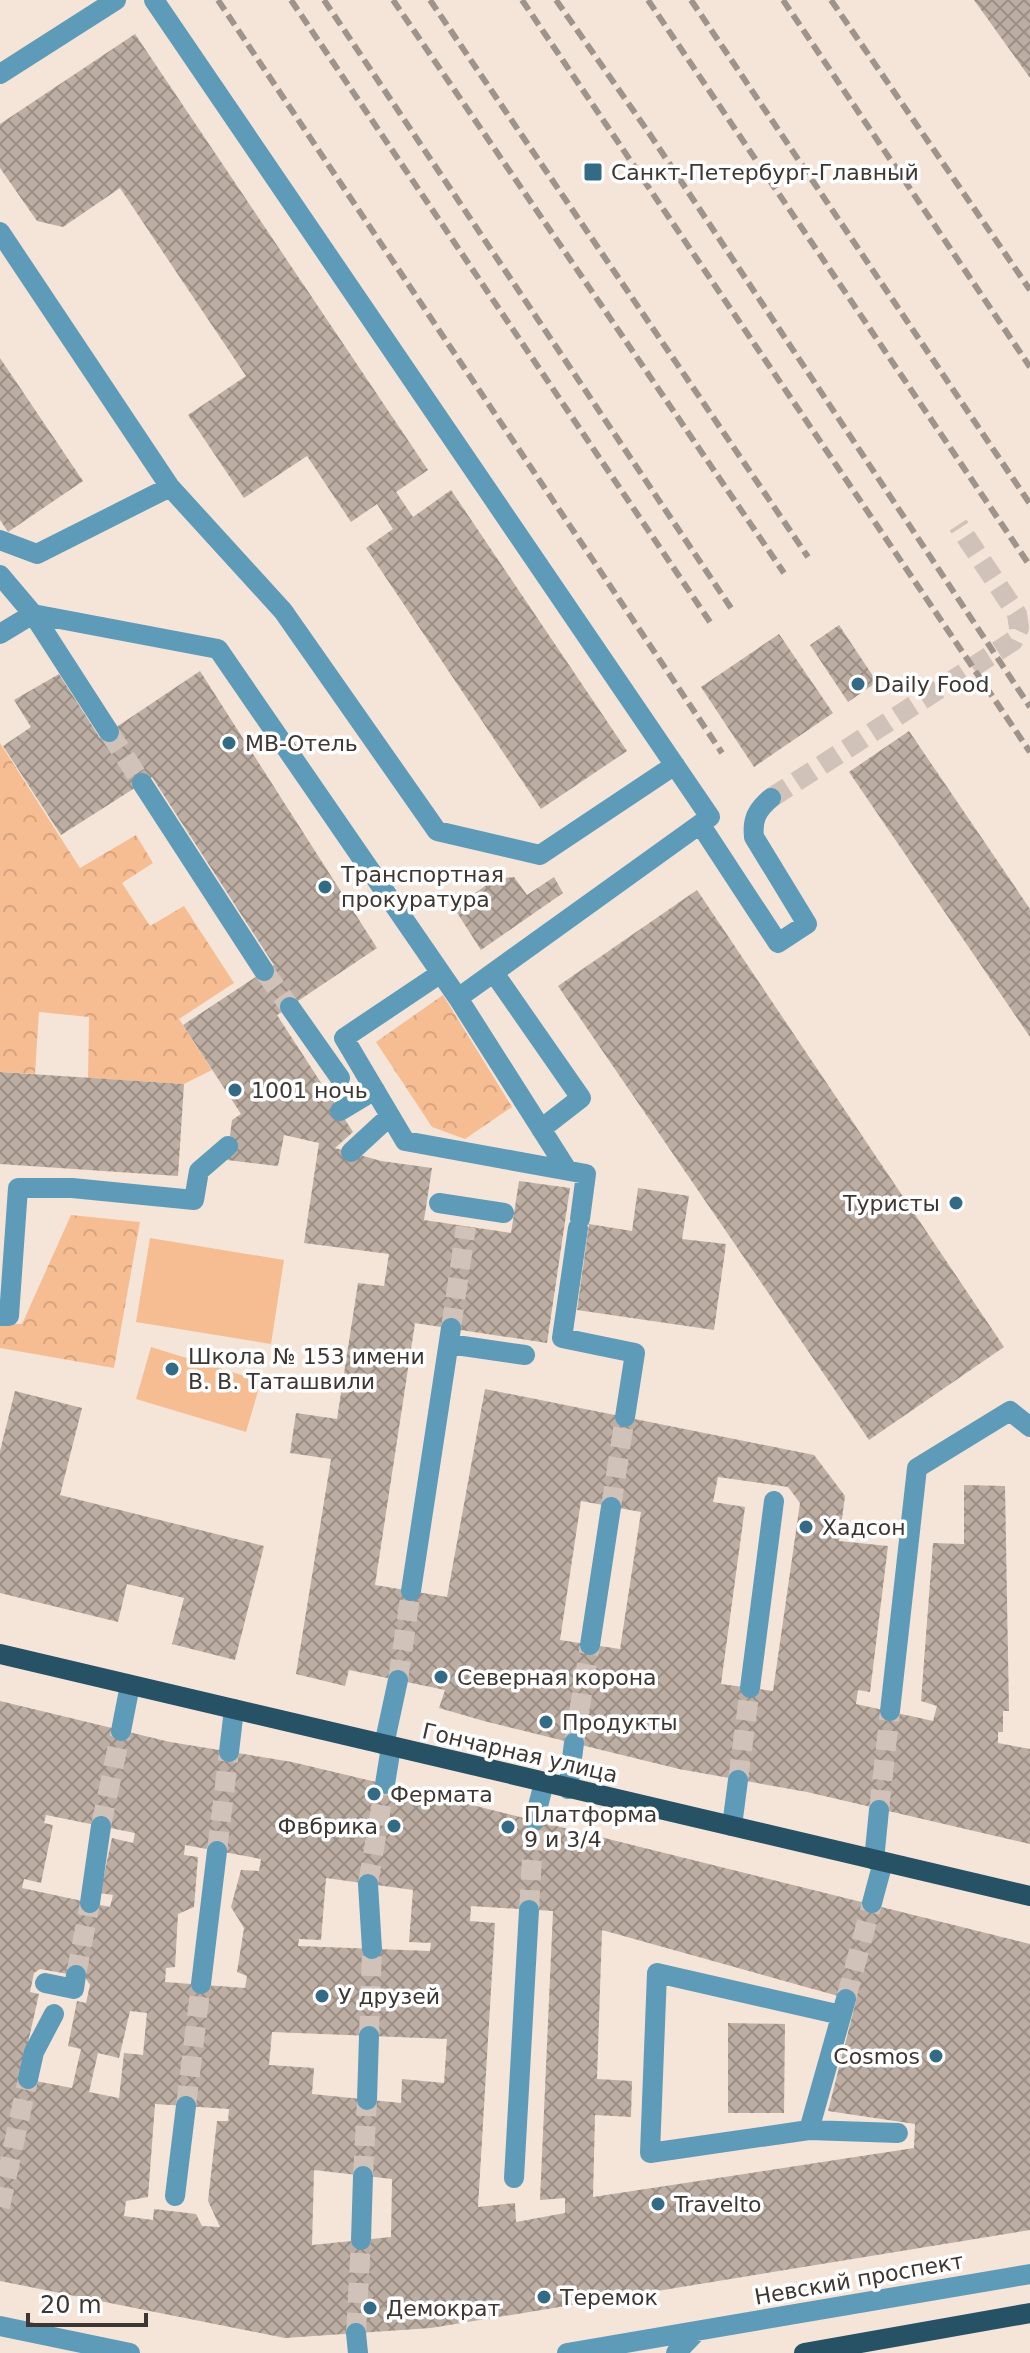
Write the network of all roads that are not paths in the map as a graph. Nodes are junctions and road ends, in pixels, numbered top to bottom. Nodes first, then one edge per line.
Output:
1 (116, 0) edge
2 (154, 0) edge
3 (0, 74) edge
4 (0, 232) edge
5 (170, 487) junction
6 (0, 540) edge
7 (0, 575) edge
8 (33, 614) junction
9 (0, 634) edge
10 (109, 732) tunnel mouth
11 (675, 765) junction
12 (142, 783) tunnel mouth
13 (771, 798) tunnel mouth
14 (700, 824) junction
15 (264, 971) tunnel mouth
16 (441, 973) junction
17 (494, 973) junction
18 (458, 998) junction
19 (290, 1007) tunnel mouth
20 (340, 1078) dead end
21 (375, 1090) junction
22 (340, 1111) dead end
23 (390, 1116) junction
24 (541, 1129) junction
25 (228, 1146) dead end
26 (351, 1152) dead end
27 (566, 1168) junction
28 (439, 1203) dead end
29 (504, 1213) dead end
30 (0, 1316) edge
31 (525, 1355) dead end
32 (625, 1417) tunnel mouth
33 (1030, 1427) edge
34 (774, 1501) dead end
35 (611, 1507) tunnel mouth
36 (411, 1591) tunnel mouth
37 (590, 1645) tunnel mouth
38 (0, 1654) edge
39 (398, 1680) tunnel mouth
40 (130, 1685) junction
41 (750, 1688) tunnel mouth
42 (234, 1709) junction
43 (890, 1711) tunnel mouth
44 (121, 1731) tunnel mouth
45 (574, 1743) tunnel mouth
46 (388, 1746) junction
47 (229, 1752) tunnel mouth
48 (738, 1780) tunnel mouth
49 (544, 1783) junction
50 (385, 1784) tunnel mouth
51 (568, 1789) junction
52 (879, 1810) tunnel mouth
53 (534, 1821) tunnel mouth
54 (101, 1826) tunnel mouth
55 (732, 1826) junction
56 (217, 1851) tunnel mouth
57 (879, 1861) junction
58 (368, 1884) tunnel mouth
59 (1030, 1896) edge
60 (90, 1903) tunnel mouth
61 (872, 1903) tunnel mouth
62 (529, 1910) tunnel mouth
63 (372, 1949) tunnel mouth
64 (76, 1975) dead end
65 (45, 1983) dead end
66 (201, 1984) tunnel mouth
67 (54, 2014) dead end
68 (369, 2036) tunnel mouth
69 (28, 2079) tunnel mouth
70 (367, 2100) tunnel mouth
71 (186, 2106) tunnel mouth
72 (809, 2130) junction
73 (898, 2133) dead end
74 (363, 2176) tunnel mouth
75 (514, 2178) dead end
76 (175, 2196) dead end
77 (361, 2240) tunnel mouth
78 (1030, 2274) edge
79 (1030, 2313) edge
80 (0, 2326) edge
81 (697, 2331) junction
82 (130, 2353) edge
83 (567, 2353) edge
84 (676, 2353) edge
85 (695, 2353) edge
86 (804, 2353) edge

1 - 3 street
2 - 11 street
4 - 5 street
5 - 6 street
5 - 11 street
7 - 8 street
8 - 9 street
8 - 10 street
8 - 16 street
11 - 14 street
12 - 15 street
13 - 14 street
14 - 17 street
16 - 18 street
16 - 21 street
17 - 18 street
17 - 24 street
18 - 24 street
19 - 20 street
21 - 22 street
21 - 23 street
23 - 26 street
23 - 27 street
24 - 27 street
25 - 30 street
27 - 32 street
28 - 29 street
31 - 36 street
33 - 43 street
34 - 41 street
35 - 37 street
38 - 40 main road, Гончарная улица
39 - 46 street
40 - 42 main road, Гончарная улица
40 - 44 street
42 - 46 main road, Гончарная улица
42 - 47 street
45 - 51 street
46 - 49 main road, Гончарная улица
46 - 50 street
48 - 55 street
49 - 51 main road, Гончарная улица
49 - 53 street
51 - 55 main road, Гончарная улица
52 - 57 street
54 - 60 street
55 - 57 main road, Гончарная улица
56 - 66 street
57 - 59 main road, Гончарная улица
57 - 61 street
58 - 63 street
62 - 75 street
64 - 65 street
67 - 69 street
68 - 70 street
71 - 76 street
72 - 72 street
72 - 73 street
74 - 77 street
78 - 81 street, Невский проспект
79 - 86 main road
80 - 82 street
81 - 83 street, Невский проспект
81 - 84 street
81 - 85 street

